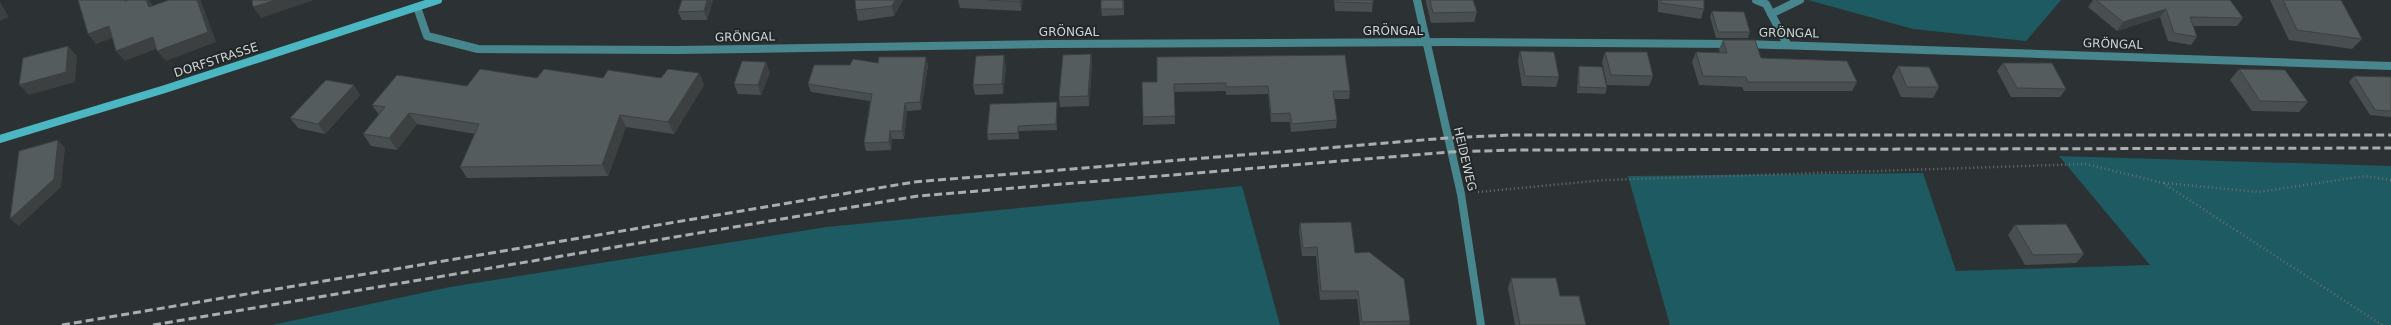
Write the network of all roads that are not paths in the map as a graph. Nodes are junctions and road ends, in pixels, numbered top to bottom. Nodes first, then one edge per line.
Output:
1 (438, 0) edge
2 (1417, 0) edge
3 (1756, 0) edge
4 (1800, 0) edge
5 (417, 7) junction
6 (1771, 14) junction
7 (1428, 43) junction
8 (1787, 44) junction
9 (2391, 66) edge
10 (0, 139) edge
11 (1481, 325) edge

1 - 5 main road, DORFSTRASSE
2 - 7 street, HEIDEWEG
3 - 6 street
4 - 6 street
5 - 7 street, GRÖNGAL
5 - 10 main road, DORFSTRASSE
6 - 8 street
7 - 8 street, GRÖNGAL
7 - 11 street, HEIDEWEG
8 - 9 street, GRÖNGAL

